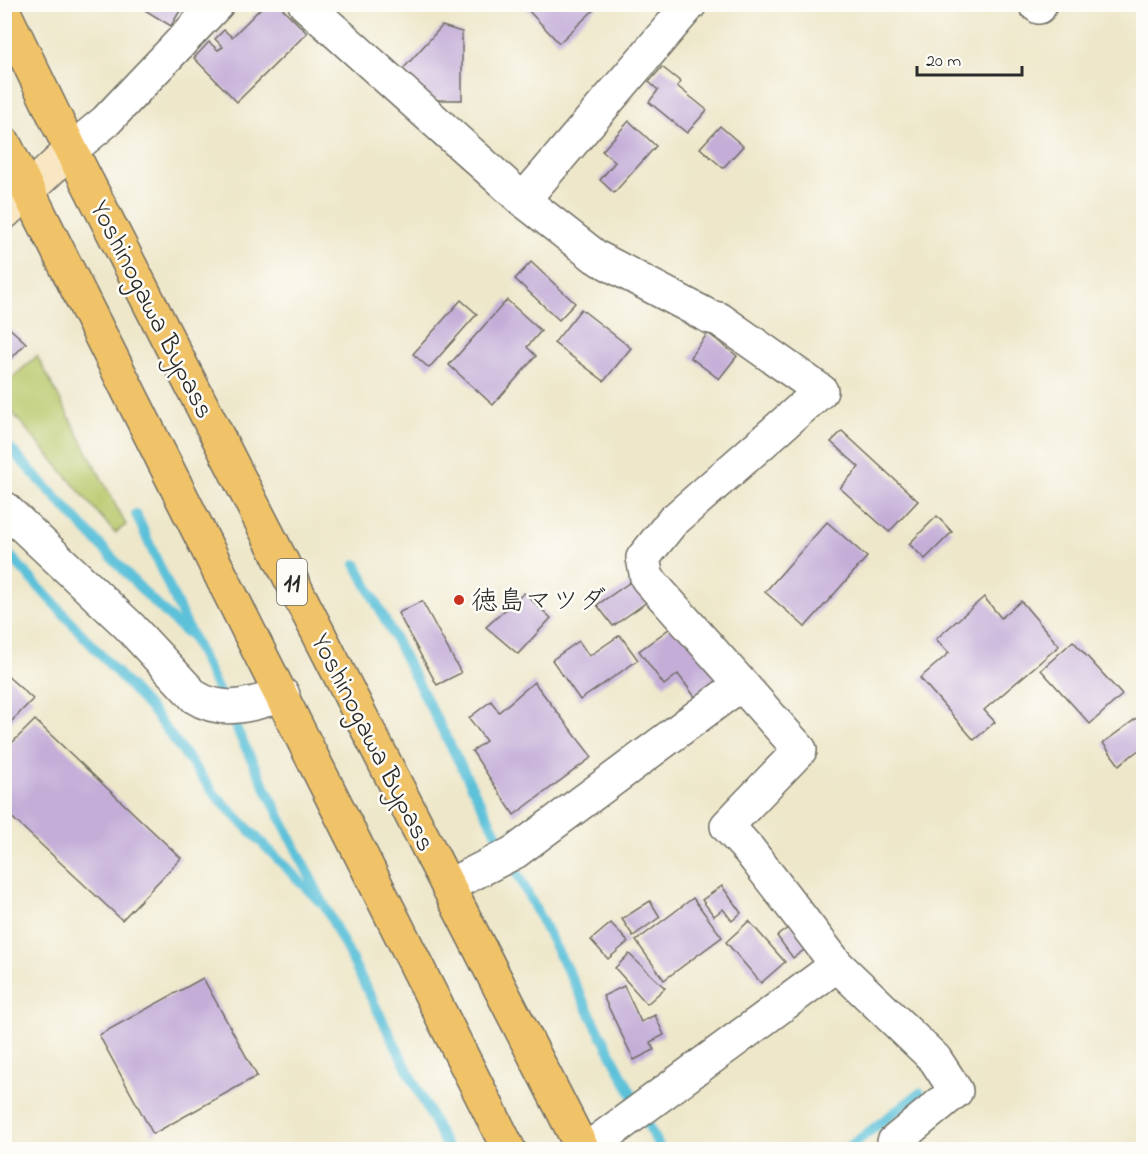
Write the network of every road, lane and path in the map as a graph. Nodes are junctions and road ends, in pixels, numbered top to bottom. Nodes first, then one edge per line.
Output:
1 (217, 4) edge
2 (305, 4) edge
3 (690, 4) edge
4 (4, 12) edge
5 (4, 142) edge
6 (71, 150) junction
7 (28, 188) junction
8 (524, 200) junction
9 (4, 213) edge
10 (9, 519) edge
11 (741, 684) junction
12 (284, 695) junction
13 (448, 886) junction
14 (837, 965) junction
15 (509, 1149) edge
16 (584, 1149) edge
17 (898, 1149) edge

1 - 6 street
2 - 8 street
3 - 8 street
4 - 6 highway, Yoshinogawa Bypass / 11
5 - 7 highway, Yoshinogawa Bypass / 11
6 - 7 street
6 - 13 highway, Yoshinogawa Bypass / 11
7 - 9 street
7 - 12 highway, Yoshinogawa Bypass / 11
8 - 11 street
10 - 12 street
11 - 13 street
11 - 14 street
12 - 15 highway, Yoshinogawa Bypass / 11
13 - 16 highway, Yoshinogawa Bypass / 11
14 - 16 street
14 - 17 street

